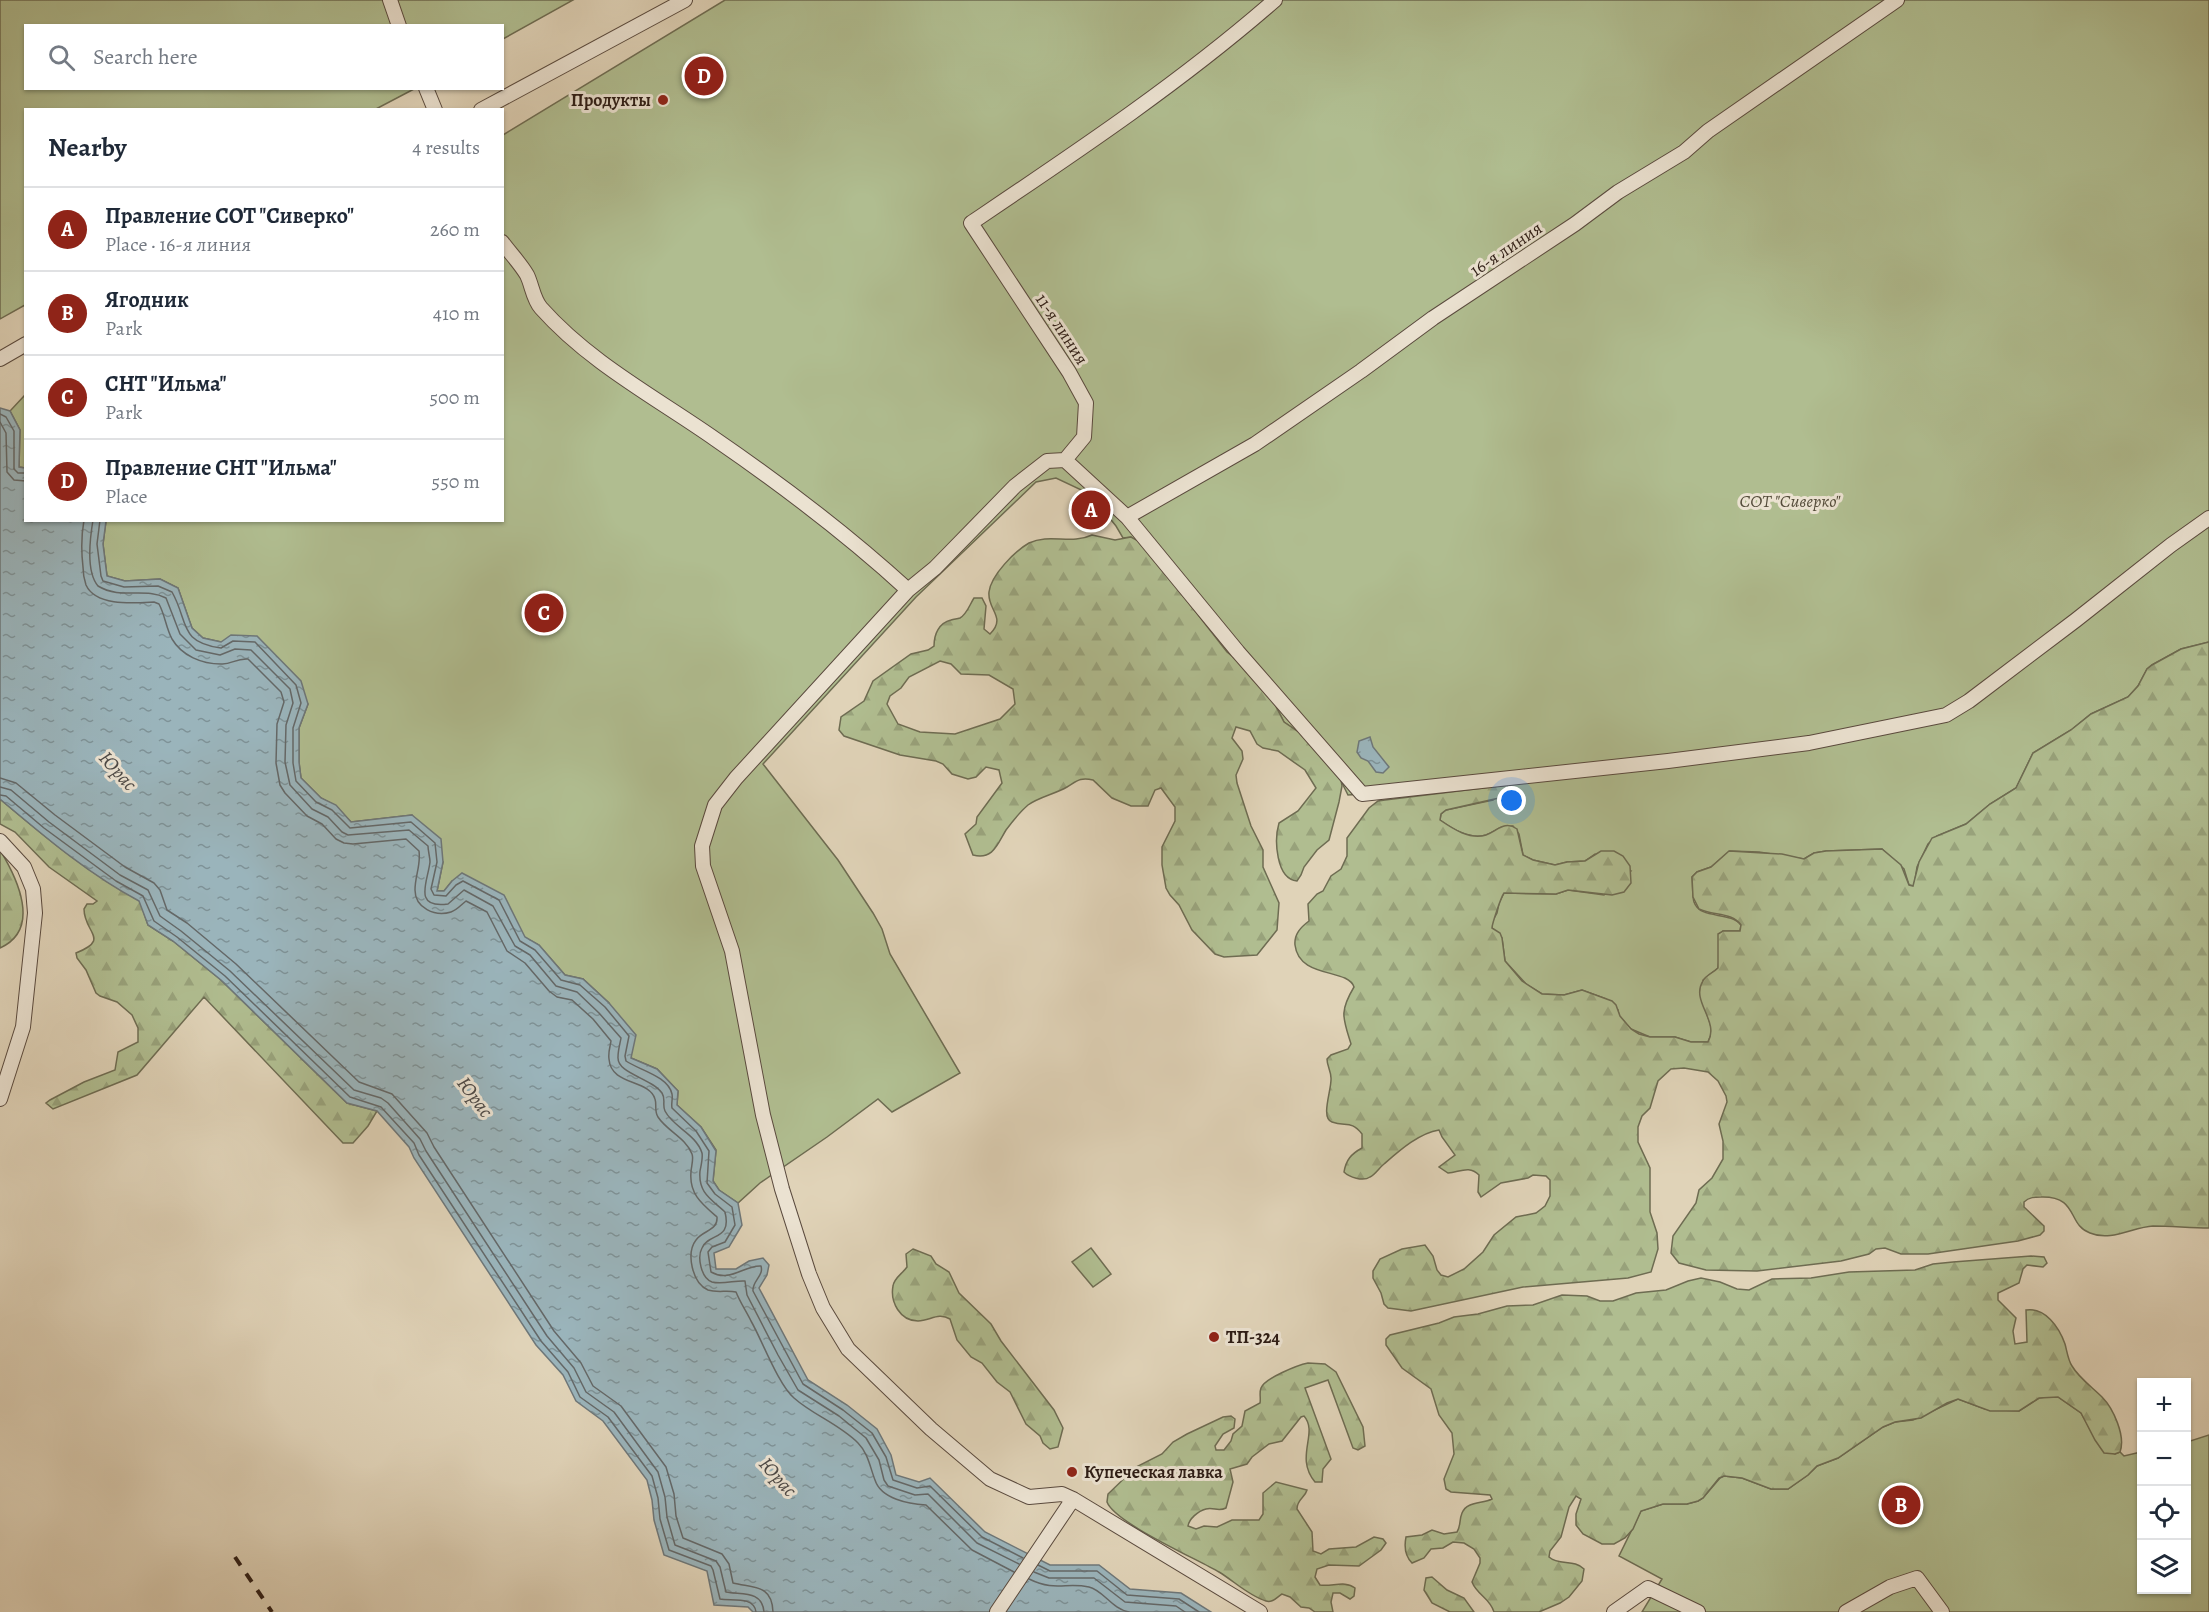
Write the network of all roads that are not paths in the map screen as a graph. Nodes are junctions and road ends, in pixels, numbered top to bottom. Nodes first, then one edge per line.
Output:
1 (390, 0) edge
2 (685, 0) edge
3 (1275, 0) edge
4 (1897, 0) edge
5 (398, 24) edge
6 (427, 90) edge
7 (434, 108) edge
8 (485, 108) edge
9 (504, 245) edge
10 (24, 345) edge
11 (0, 359) edge
12 (1065, 460) junction
13 (1127, 517) junction
14 (2209, 518) edge
15 (908, 590) junction
16 (0, 841) edge
17 (0, 1099) edge
18 (1073, 1499) junction
19 (997, 1612) edge
20 (1260, 1612) edge
21 (1614, 1612) edge
22 (1698, 1612) edge
23 (1846, 1612) edge
24 (1942, 1612) edge

1 - 5 street
2 - 8 street
3 - 12 street, 11-я линия
4 - 13 street, 16-я линия
6 - 7 street
9 - 15 street
10 - 11 street
12 - 13 street
12 - 15 street
13 - 14 street
15 - 18 street
16 - 17 street
18 - 19 street
18 - 20 street
21 - 22 street
23 - 24 street

